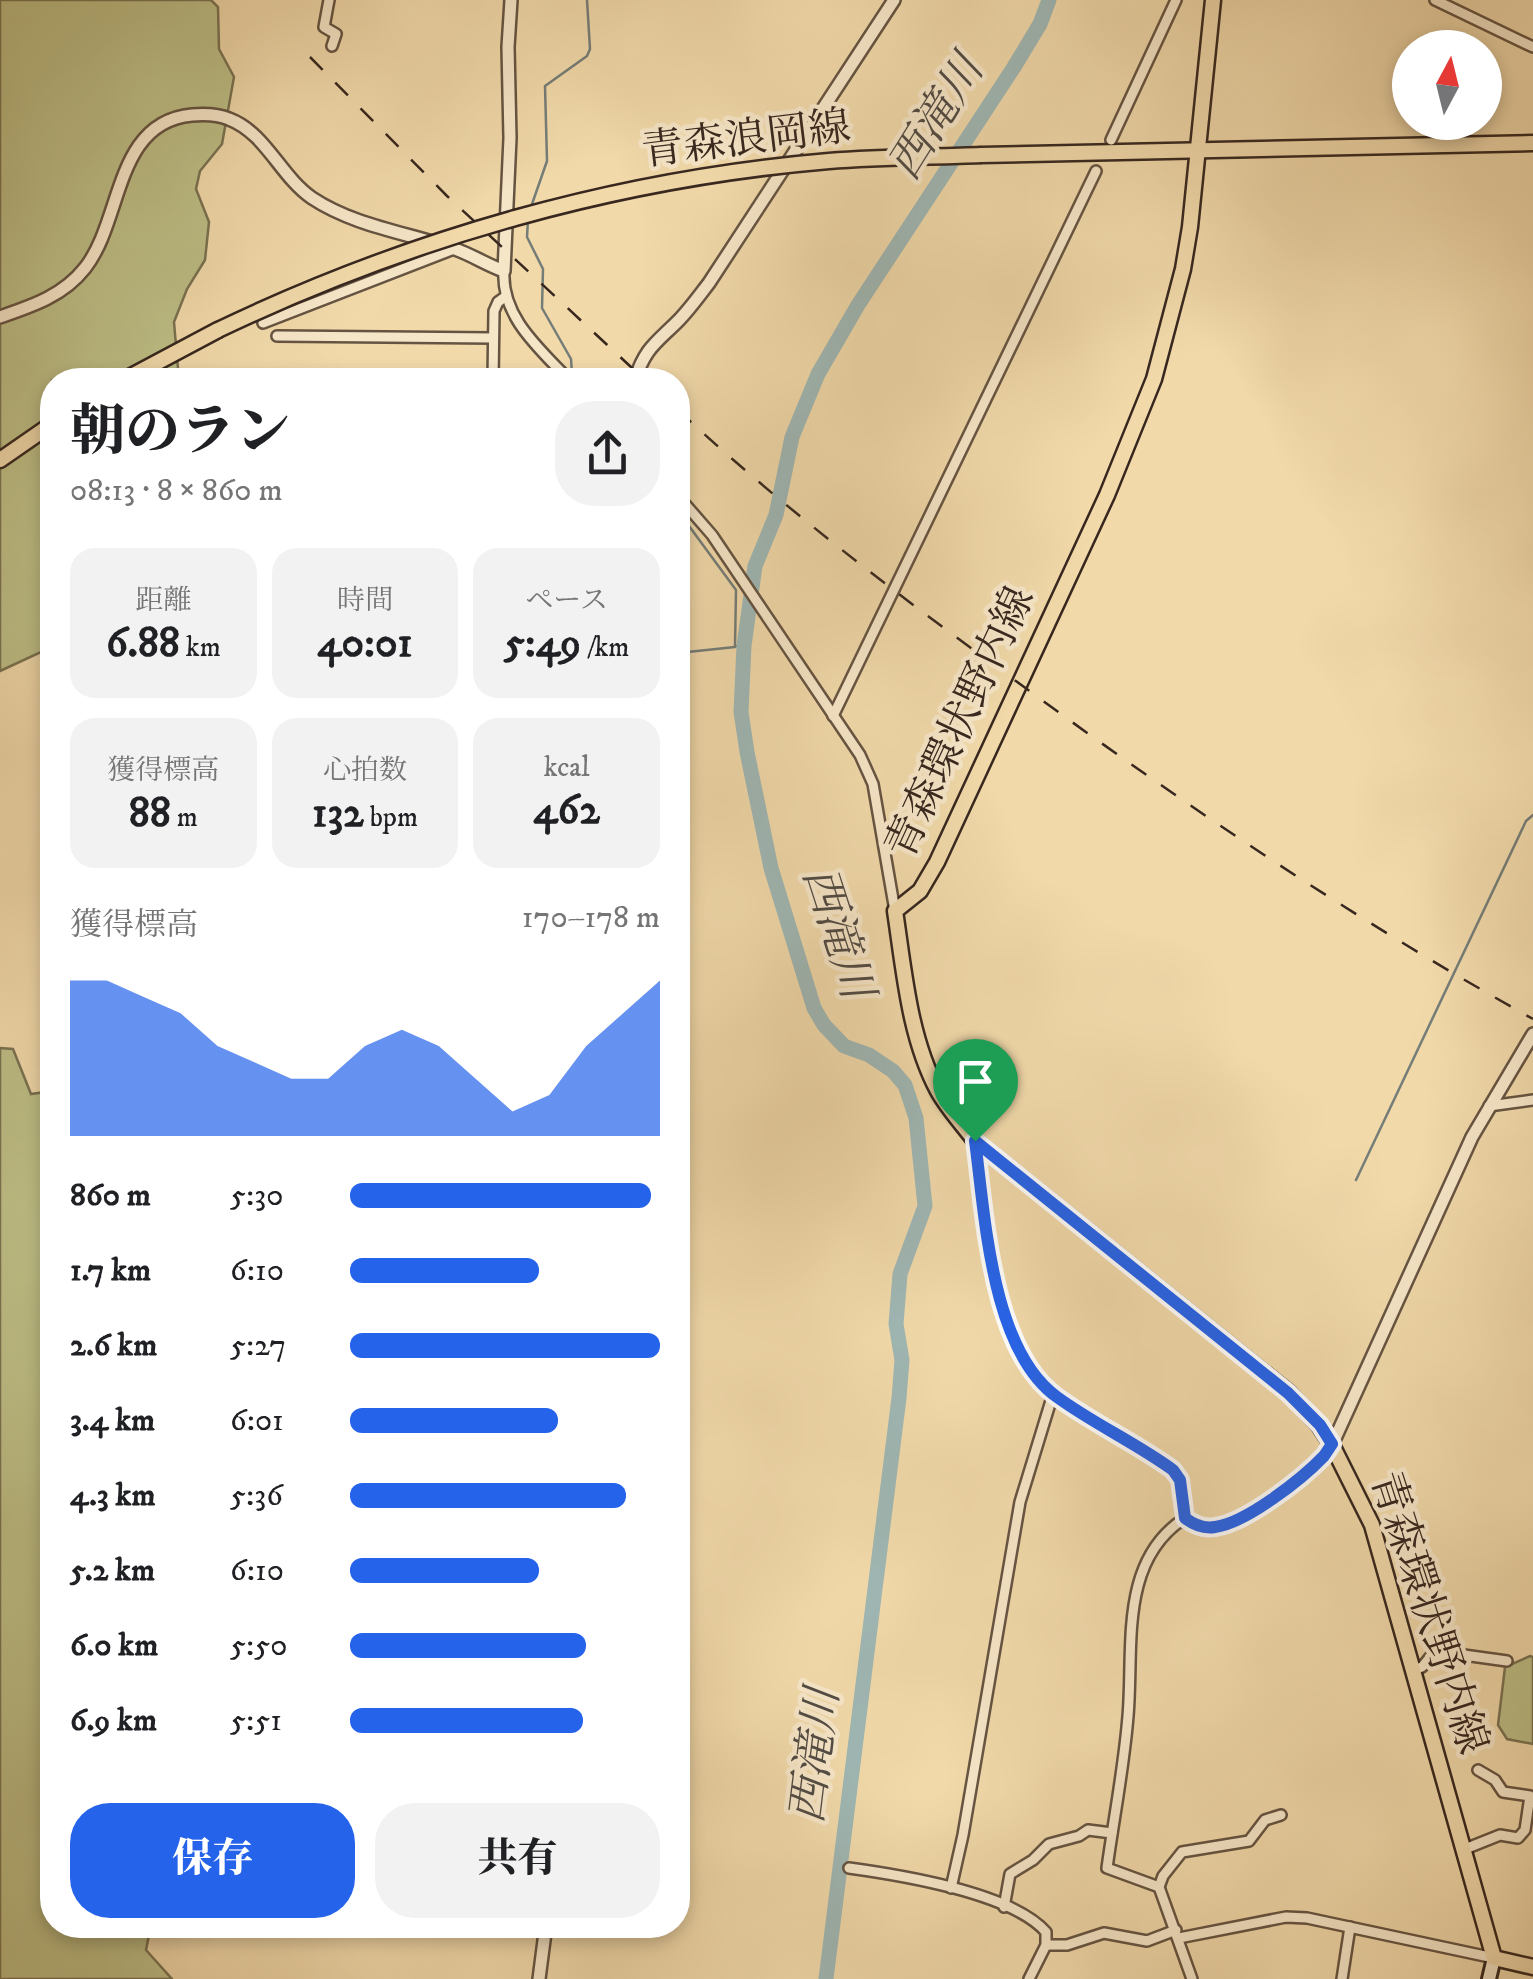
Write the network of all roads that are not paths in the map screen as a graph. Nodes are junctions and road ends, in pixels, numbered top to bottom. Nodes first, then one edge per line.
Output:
1 (330, 0) edge
2 (511, 0) edge
3 (894, 0) edge
4 (1176, 0) edge
5 (1213, 0) edge
6 (1435, 0) edge
7 (332, 46) dead end
8 (1533, 47) edge
9 (1111, 140) dead end
10 (1533, 143) edge
11 (1200, 150) junction
12 (1096, 171) dead end
13 (454, 249) junction
14 (504, 271) junction
15 (505, 297) junction
16 (0, 318) edge
17 (263, 323) dead end
18 (277, 336) dead end
19 (493, 338) junction
20 (147, 368) edge
21 (494, 368) edge
22 (558, 368) edge
23 (641, 368) edge
24 (40, 432) edge
25 (0, 460) edge
26 (690, 510) edge
27 (833, 716) junction
28 (896, 911) junction
29 (1533, 1034) edge
30 (1533, 1100) edge
31 (1489, 1106) junction
32 (975, 1141) junction
33 (1052, 1394) junction
34 (1332, 1444) junction
35 (1185, 1518) junction
36 (1507, 1661) dead end
37 (1413, 1670) junction
38 (1478, 1770) dead end
39 (1281, 1815) dead end
40 (1112, 1833) junction
41 (1465, 1849) junction
42 (850, 1868) dead end
43 (1159, 1886) junction
44 (951, 1888) junction
45 (1004, 1906) junction
46 (1350, 1927) junction
47 (1177, 1934) junction
48 (544, 1938) edge
49 (1046, 1944) junction
50 (1494, 1958) junction
51 (1533, 1967) edge
52 (539, 1979) edge
53 (1028, 1979) edge
54 (1192, 1979) edge
55 (1342, 1979) edge
56 (1489, 1979) edge

1 - 7 street
2 - 14 street
3 - 23 street
4 - 9 street
5 - 11 main road, 青森環状野内線
6 - 8 street
10 - 11 main road, 青森浪岡線
11 - 20 main road, 青森浪岡線, bridge
11 - 28 main road, 青森環状野内線
12 - 27 street
13 - 14 street
13 - 16 street
13 - 17 street
14 - 15 street
15 - 19 street
15 - 22 street
18 - 19 street
19 - 21 street
24 - 25 main road
26 - 27 street
27 - 28 street
28 - 32 main road, 青森環状野内線
29 - 31 street
30 - 31 street
31 - 34 street
32 - 33 street
32 - 34 main road, 青森環状野内線
33 - 35 street
33 - 44 street
34 - 35 street
34 - 37 main road, 青森環状野内線
35 - 40 street
36 - 37 street
37 - 41 main road, 青森環状野内線
38 - 41 street
39 - 43 street
40 - 43 street
40 - 45 street
41 - 50 main road, 青森環状野内線
42 - 44 street
43 - 47 street
44 - 45 street
45 - 49 street
46 - 47 street
46 - 50 street
46 - 55 street
47 - 49 street
47 - 54 street
48 - 52 street
49 - 53 street
50 - 51 main road
50 - 56 main road

